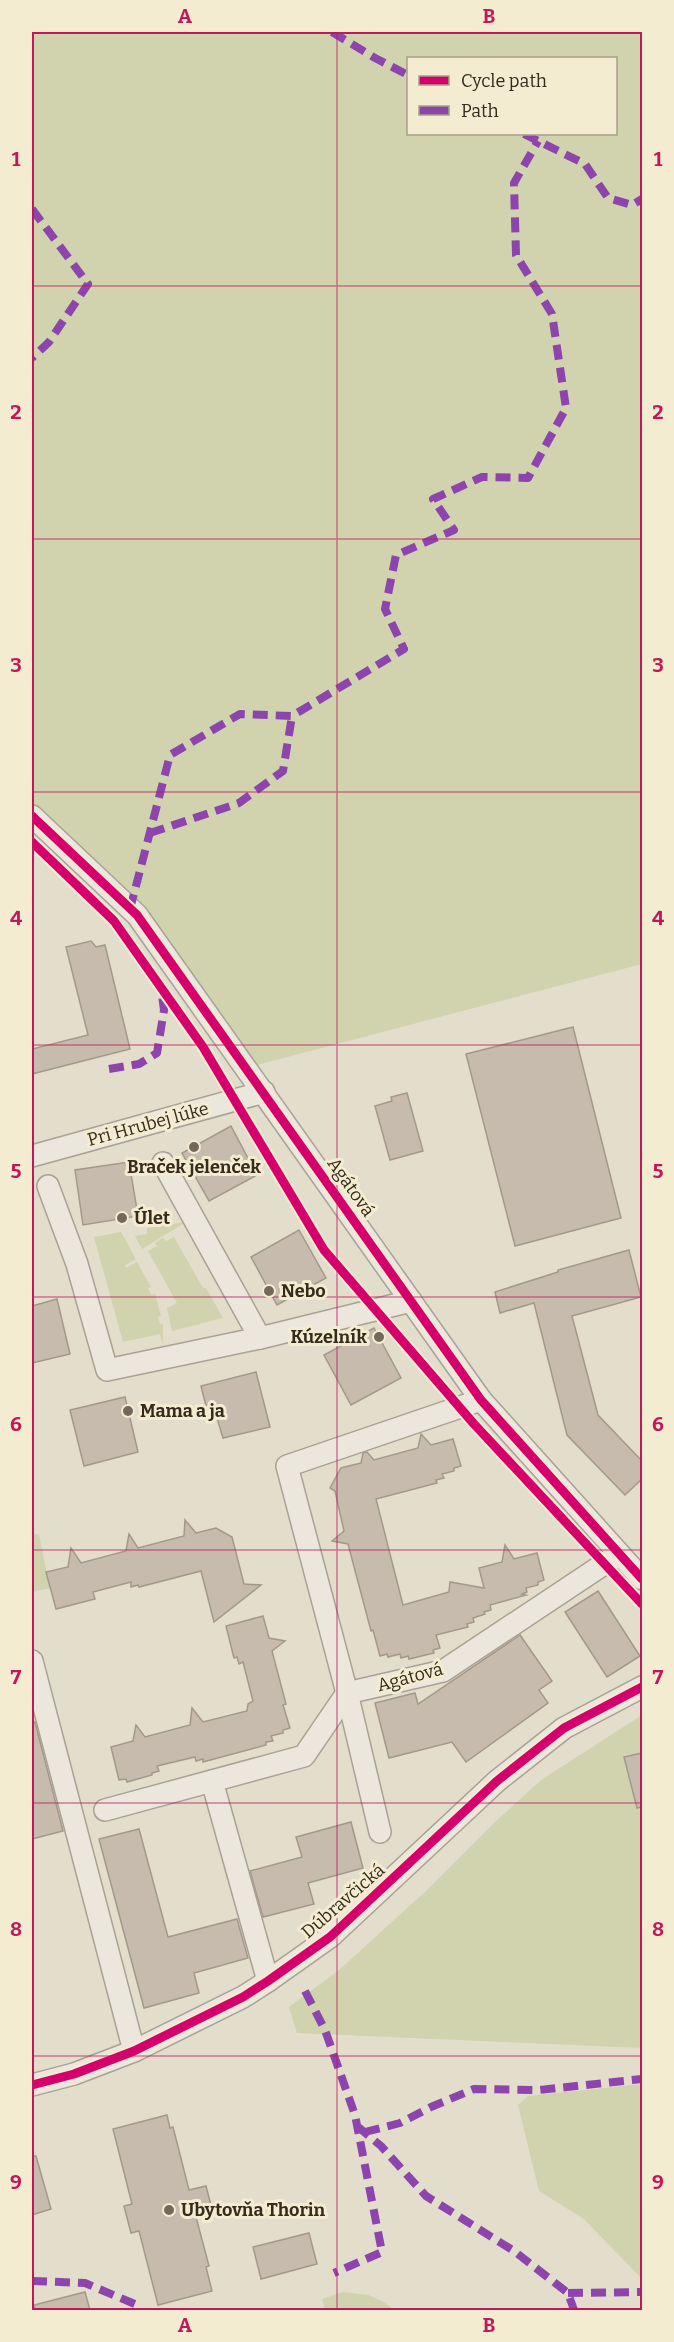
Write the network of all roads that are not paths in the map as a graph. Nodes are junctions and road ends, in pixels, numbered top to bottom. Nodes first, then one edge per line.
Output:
1 (32, 816) edge
2 (264, 1092) junction
3 (32, 1156) edge
4 (163, 1163) dead end
5 (48, 1186) dead end
6 (411, 1300) junction
7 (260, 1338) junction
8 (481, 1400) junction
9 (619, 1554) junction
10 (642, 1579) edge
11 (32, 1661) edge
12 (642, 1687) edge
13 (347, 1693) junction
14 (212, 1781) junction
15 (105, 1810) dead end
16 (381, 1832) dead end
17 (268, 1981) junction
18 (134, 2050) junction
19 (32, 2085) edge

1 - 2 street, Agátová
2 - 3 street, Pri Hrubej lúke
2 - 6 street, Agátová
4 - 7 street
5 - 7 street
6 - 7 street
6 - 8 street, Agátová
8 - 9 street, Agátová
8 - 13 street
9 - 10 street, Agátová
9 - 13 street, Agátová
11 - 18 street
12 - 17 street, Dúbravčická
13 - 14 street
13 - 16 street
14 - 15 street
14 - 17 street
17 - 18 street, Dúbravčická
18 - 19 street, Dúbravčická

